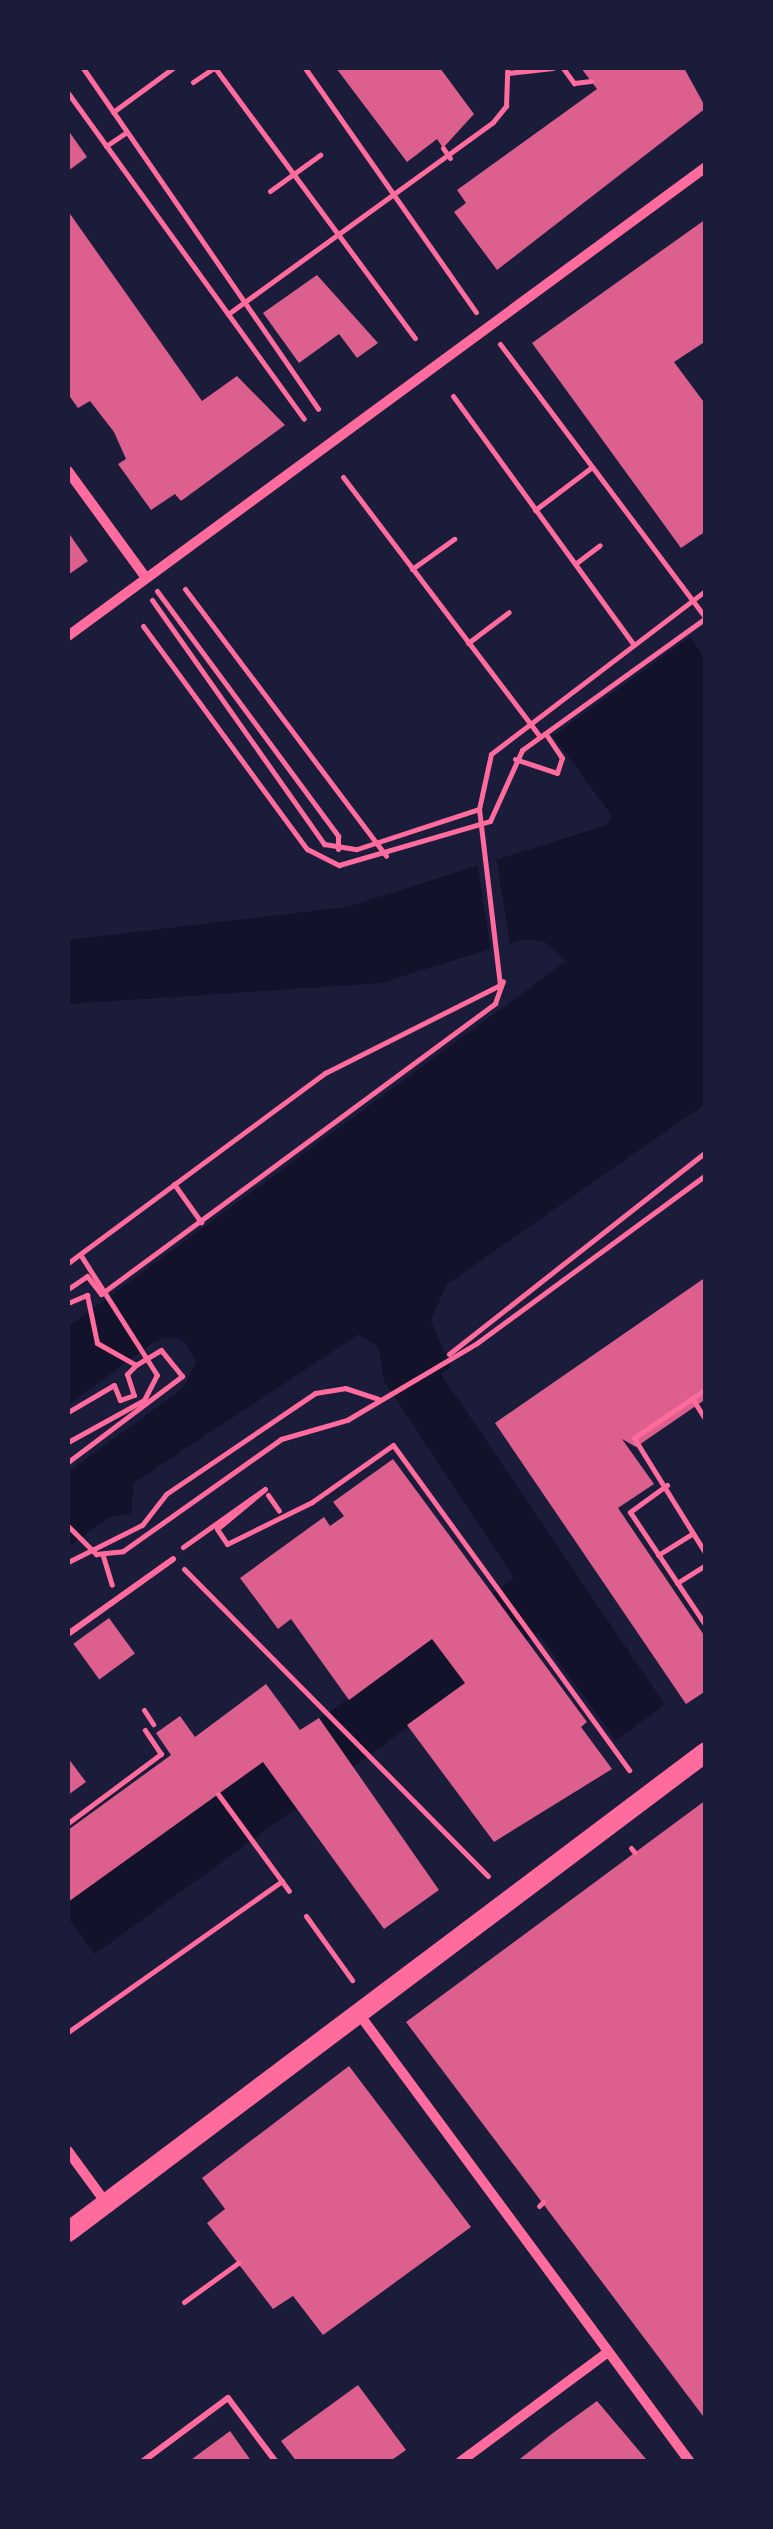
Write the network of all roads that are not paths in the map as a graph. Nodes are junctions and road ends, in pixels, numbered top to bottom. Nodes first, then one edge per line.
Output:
1 (706, 167) edge
2 (68, 471) edge
3 (146, 578) junction
4 (68, 636) edge
5 (173, 1559) road end
6 (68, 1634) edge
7 (706, 1752) edge
8 (359, 2014) junction
9 (68, 2150) edge
10 (106, 2204) junction
11 (68, 2232) edge
12 (608, 2352) junction
13 (142, 2462) edge
14 (276, 2462) edge
15 (460, 2462) edge
16 (690, 2462) edge

1 - 3 street
2 - 3 street
3 - 4 street
5 - 6 lane
7 - 8 main road
8 - 10 main road
8 - 12 street
9 - 10 street
10 - 11 main road
12 - 15 street
12 - 16 street
13 - 14 lane

